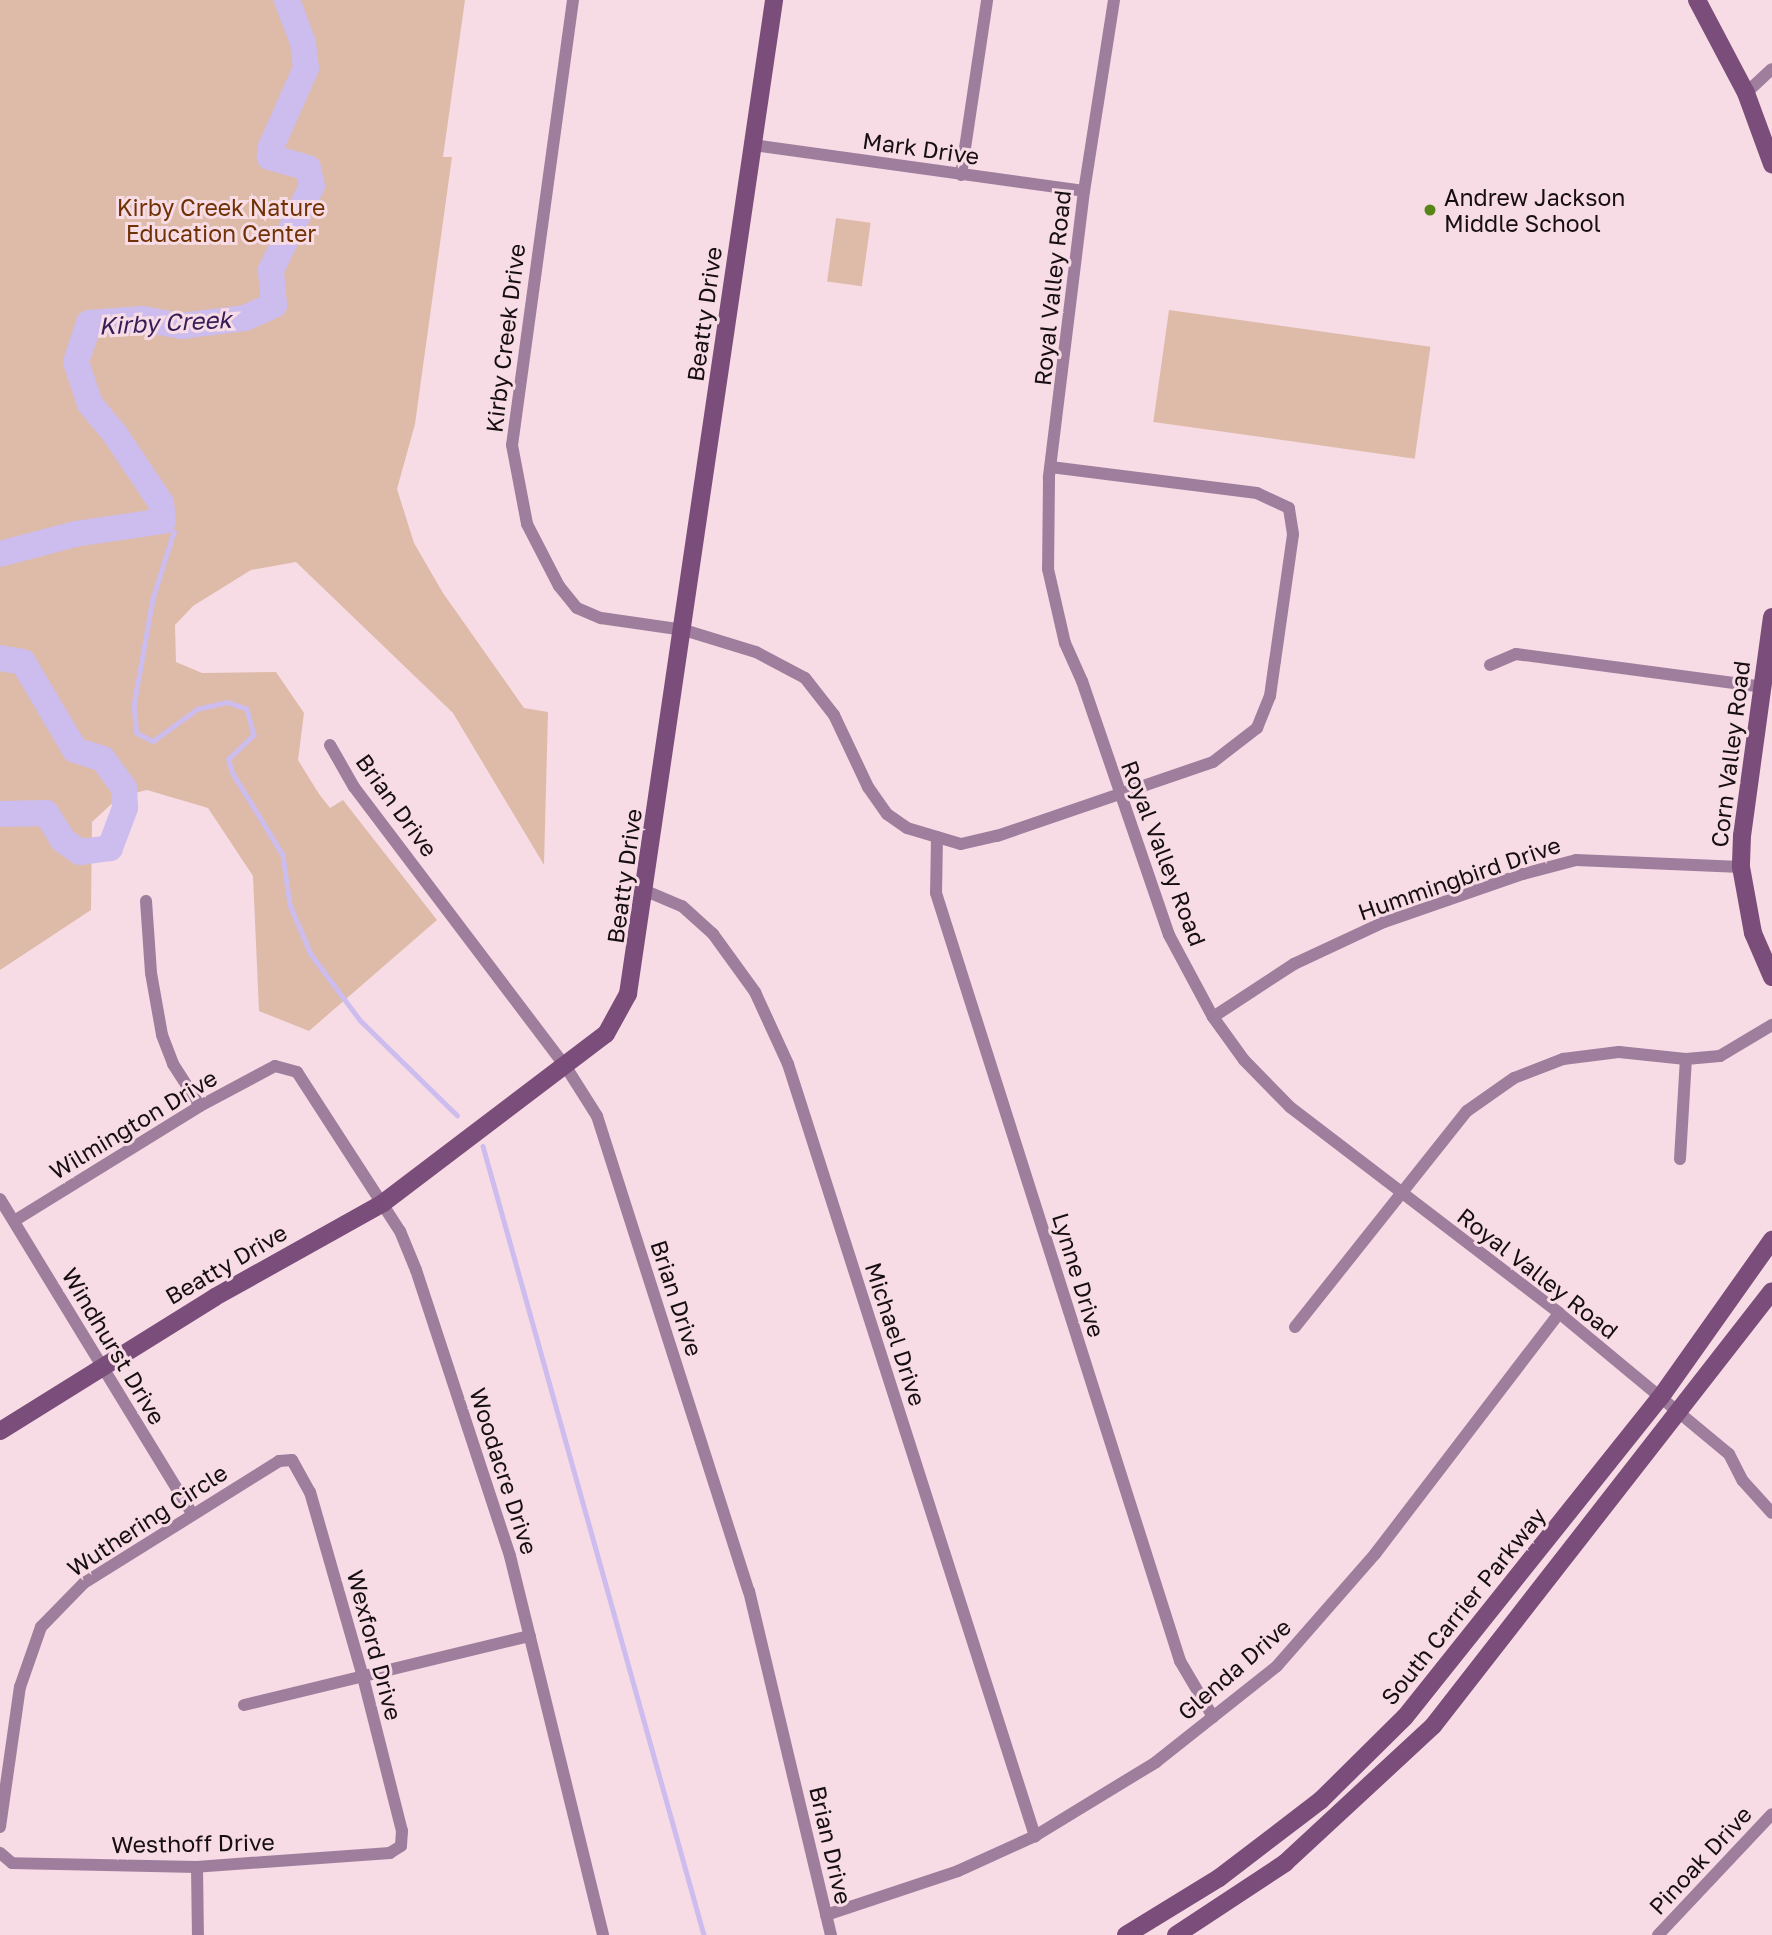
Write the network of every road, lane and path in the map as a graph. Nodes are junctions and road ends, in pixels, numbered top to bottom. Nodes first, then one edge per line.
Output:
1 (573, 0) edge
2 (774, 0) edge
3 (987, 0) edge
4 (1114, 0) edge
5 (1697, 0) edge
6 (1772, 69) edge
7 (1746, 93) junction
8 (753, 145) junction
9 (1772, 164) edge
10 (961, 175) junction
11 (1084, 191) junction
12 (1051, 467) junction
13 (1772, 617) edge
14 (684, 630) junction
15 (1489, 665) dead end
16 (1762, 687) junction
17 (330, 745) dead end
18 (1118, 797) junction
19 (937, 837) junction
20 (1741, 867) junction
21 (646, 891) junction
22 (146, 901) dead end
23 (1772, 977) edge
24 (1213, 1017) junction
25 (1772, 1025) edge
26 (1686, 1059) junction
27 (275, 1066) joint
28 (566, 1067) junction
29 (200, 1106) junction
30 (1680, 1159) dead end
31 (1400, 1192) junction
32 (0, 1199) edge
33 (383, 1203) junction
34 (14, 1221) junction
35 (1772, 1240) edge
36 (1772, 1291) edge
37 (1559, 1313) junction
38 (1295, 1327) dead end
39 (102, 1367) junction
40 (1660, 1398) junction
41 (1677, 1411) junction
42 (0, 1431) edge
43 (279, 1461) joint
44 (1772, 1513) edge
45 (192, 1514) junction
46 (530, 1636) junction
47 (363, 1677) junction
48 (244, 1705) dead end
49 (1213, 1717) junction
50 (1321, 1800) junction
51 (1772, 1814) edge
52 (1336, 1818) junction
53 (0, 1827) edge
54 (1035, 1836) junction
55 (0, 1853) edge
56 (390, 1853) joint
57 (198, 1867) junction
58 (826, 1915) junction
59 (198, 1935) edge
60 (603, 1935) edge
61 (831, 1935) edge
62 (1126, 1935) edge
63 (1176, 1935) edge
64 (1658, 1935) edge

1 - 14 street, Kirby Creek Drive
2 - 8 main road, Beatty Drive
3 - 10 street
4 - 11 street, Royal Valley Road
5 - 7 main road
6 - 7 street
7 - 9 main road
8 - 10 street, Mark Drive
8 - 14 main road, Beatty Drive
10 - 11 street, Mark Drive
11 - 12 street, Royal Valley Road
12 - 18 street, Royal Valley Road
12 - 18 street, Kirby Creek Drive
13 - 16 main road, Corn Valley Road
14 - 19 street, Kirby Creek Drive
14 - 21 main road, Beatty Drive
15 - 16 street
16 - 20 main road, Corn Valley Road
17 - 28 street, Brian Drive
18 - 19 street, Kirby Creek Drive
18 - 24 street, Royal Valley Road
19 - 49 street, Lynne Drive
20 - 23 main road, Corn Valley Road
20 - 24 street, Hummingbird Drive
21 - 28 main road, Beatty Drive
21 - 54 street, Michael Drive
22 - 29 street
24 - 31 street, Royal Valley Road
25 - 26 street
26 - 30 street
26 - 31 street
27 - 29 street, Wilmington Drive
27 - 33 street, Woodacre Drive
28 - 33 main road, Beatty Drive
28 - 58 street, Brian Drive
29 - 34 street, Wilmington Drive
31 - 37 street, Royal Valley Road
31 - 38 street
32 - 34 street, Windhurst Drive
33 - 39 main road, Beatty Drive
33 - 46 street, Woodacre Drive
34 - 39 street, Windhurst Drive
35 - 40 main road, South Carrier Parkway
36 - 41 main road
37 - 40 street, Royal Valley Road
37 - 49 street, Glenda Drive
39 - 42 main road, Beatty Drive
39 - 45 street, Windhurst Drive
40 - 41 street, Royal Valley Road
40 - 50 main road, South Carrier Parkway
41 - 44 street, Royal Valley Road
41 - 52 main road
43 - 45 street, Wuthering Circle
43 - 47 street, Wexford Drive
45 - 53 street, Wuthering Circle
46 - 47 street
46 - 60 street, Woodacre Drive
47 - 48 street
47 - 56 street, Wexford Drive
49 - 54 street, Glenda Drive
50 - 52 main road
50 - 62 main road, South Carrier Parkway
51 - 64 street, Pinoak Drive
52 - 63 main road
54 - 58 street, Glenda Drive
55 - 57 street, Westhoff Drive
56 - 57 street, Westhoff Drive
57 - 59 street
58 - 61 street, Brian Drive

